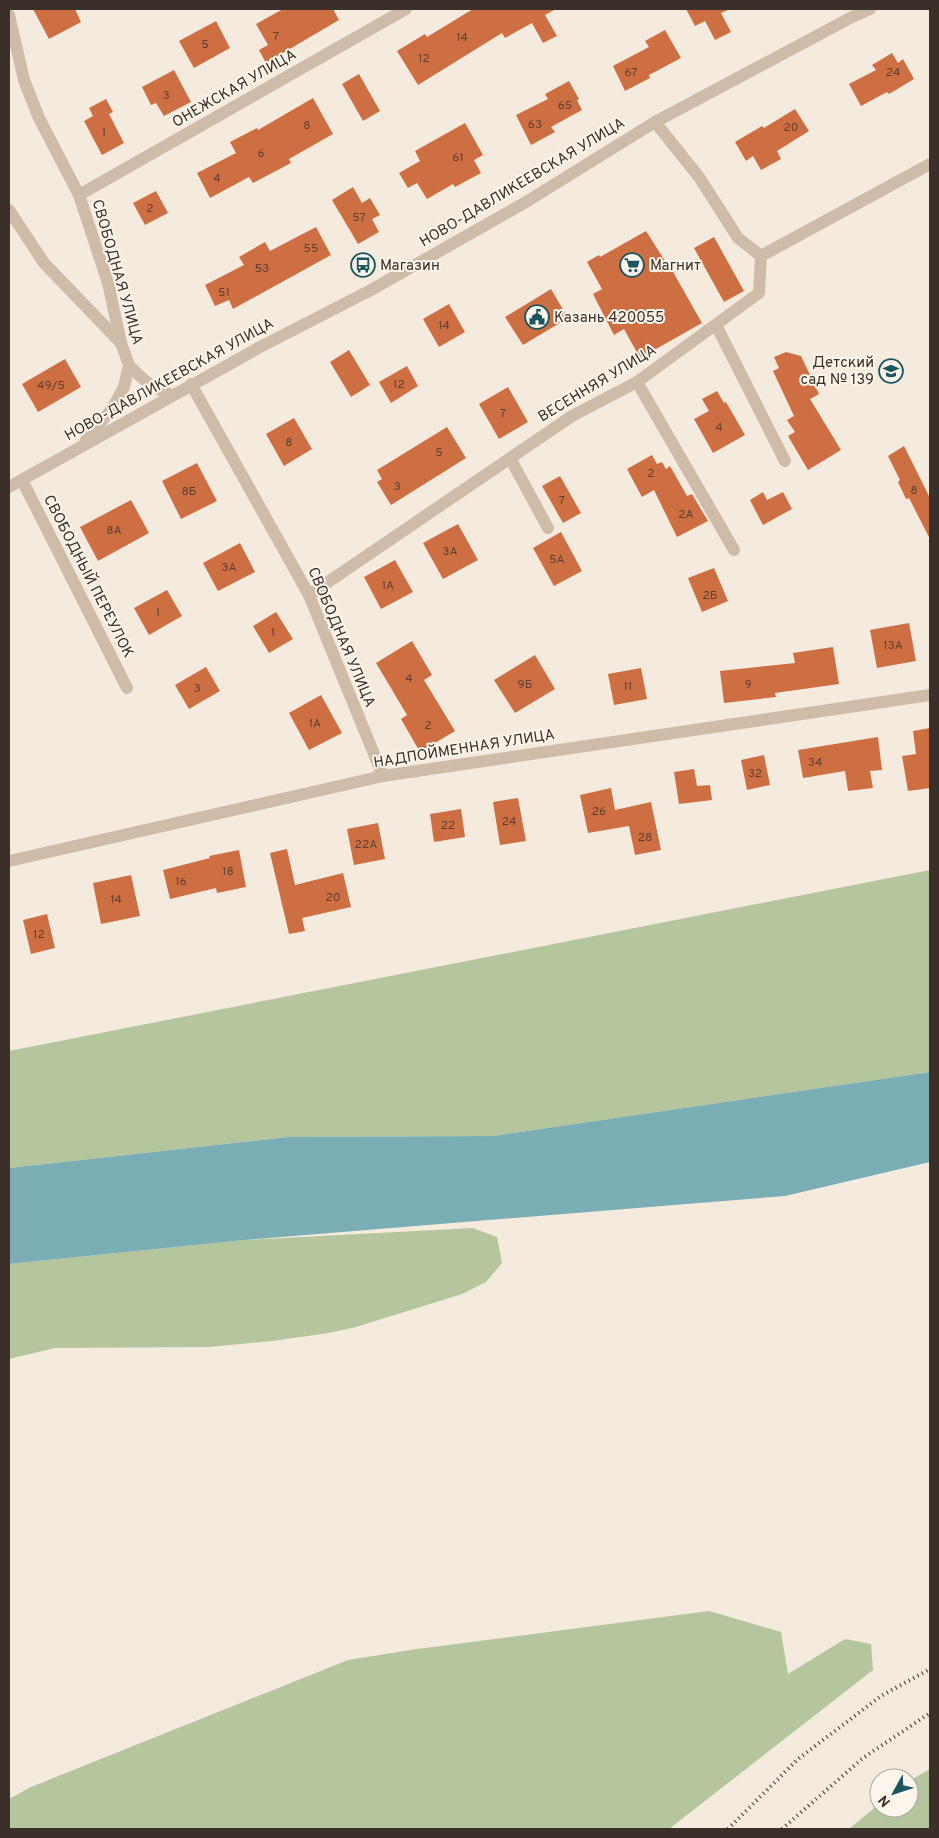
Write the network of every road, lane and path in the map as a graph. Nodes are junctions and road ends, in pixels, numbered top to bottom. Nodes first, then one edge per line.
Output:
1 (406, 9) edge
2 (870, 9) edge
3 (9, 15) edge
4 (655, 122) junction
5 (930, 164) edge
6 (78, 195) junction
7 (9, 210) edge
8 (761, 256) junction
9 (716, 325) junction
10 (122, 344) junction
11 (129, 364) junction
12 (637, 382) junction
13 (191, 384) junction
14 (172, 395) junction
15 (81, 446) junction
16 (510, 458) junction
17 (785, 461) dead end
18 (22, 480) junction
19 (9, 487) edge
20 (548, 528) dead end
21 (734, 550) dead end
22 (309, 595) junction
23 (127, 688) dead end
24 (930, 695) edge
25 (383, 776) junction
26 (9, 861) edge

1 - 6 street, ОНЕЖСКАЯ УЛИЦА
2 - 4 street, НОВО-ДАВЛИКЕЕВСКАЯ УЛИЦА
3 - 6 street, СВОБОДНАЯ УЛИЦА
4 - 8 street
4 - 13 street, НОВО-ДАВЛИКЕЕВСКАЯ УЛИЦА
5 - 8 street
6 - 10 street, СВОБОДНАЯ УЛИЦА
7 - 10 street
8 - 9 street, ВЕСЕННЯЯ УЛИЦА
9 - 12 street, ВЕСЕННЯЯ УЛИЦА
9 - 17 street
10 - 11 street, СВОБОДНАЯ УЛИЦА
11 - 14 street
11 - 15 street, СВОБОДНАЯ УЛИЦА
12 - 16 street, ВЕСЕННЯЯ УЛИЦА
12 - 21 street
13 - 14 street, НОВО-ДАВЛИКЕЕВСКАЯ УЛИЦА
13 - 22 street, СВОБОДНАЯ УЛИЦА
14 - 15 street, НОВО-ДАВЛИКЕЕВСКАЯ УЛИЦА
15 - 18 street, НОВО-ДАВЛИКЕЕВСКАЯ УЛИЦА
16 - 20 street
16 - 22 street, ВЕСЕННЯЯ УЛИЦА
18 - 19 street, НОВО-ДАВЛИКЕЕВСКАЯ УЛИЦА
18 - 23 street, СВОБОДНЫЙ ПЕРЕУЛОК
22 - 25 street, СВОБОДНАЯ УЛИЦА
24 - 25 street, НАДПОЙМЕННАЯ УЛИЦА
25 - 26 street, НАДПОЙМЕННАЯ УЛИЦА

